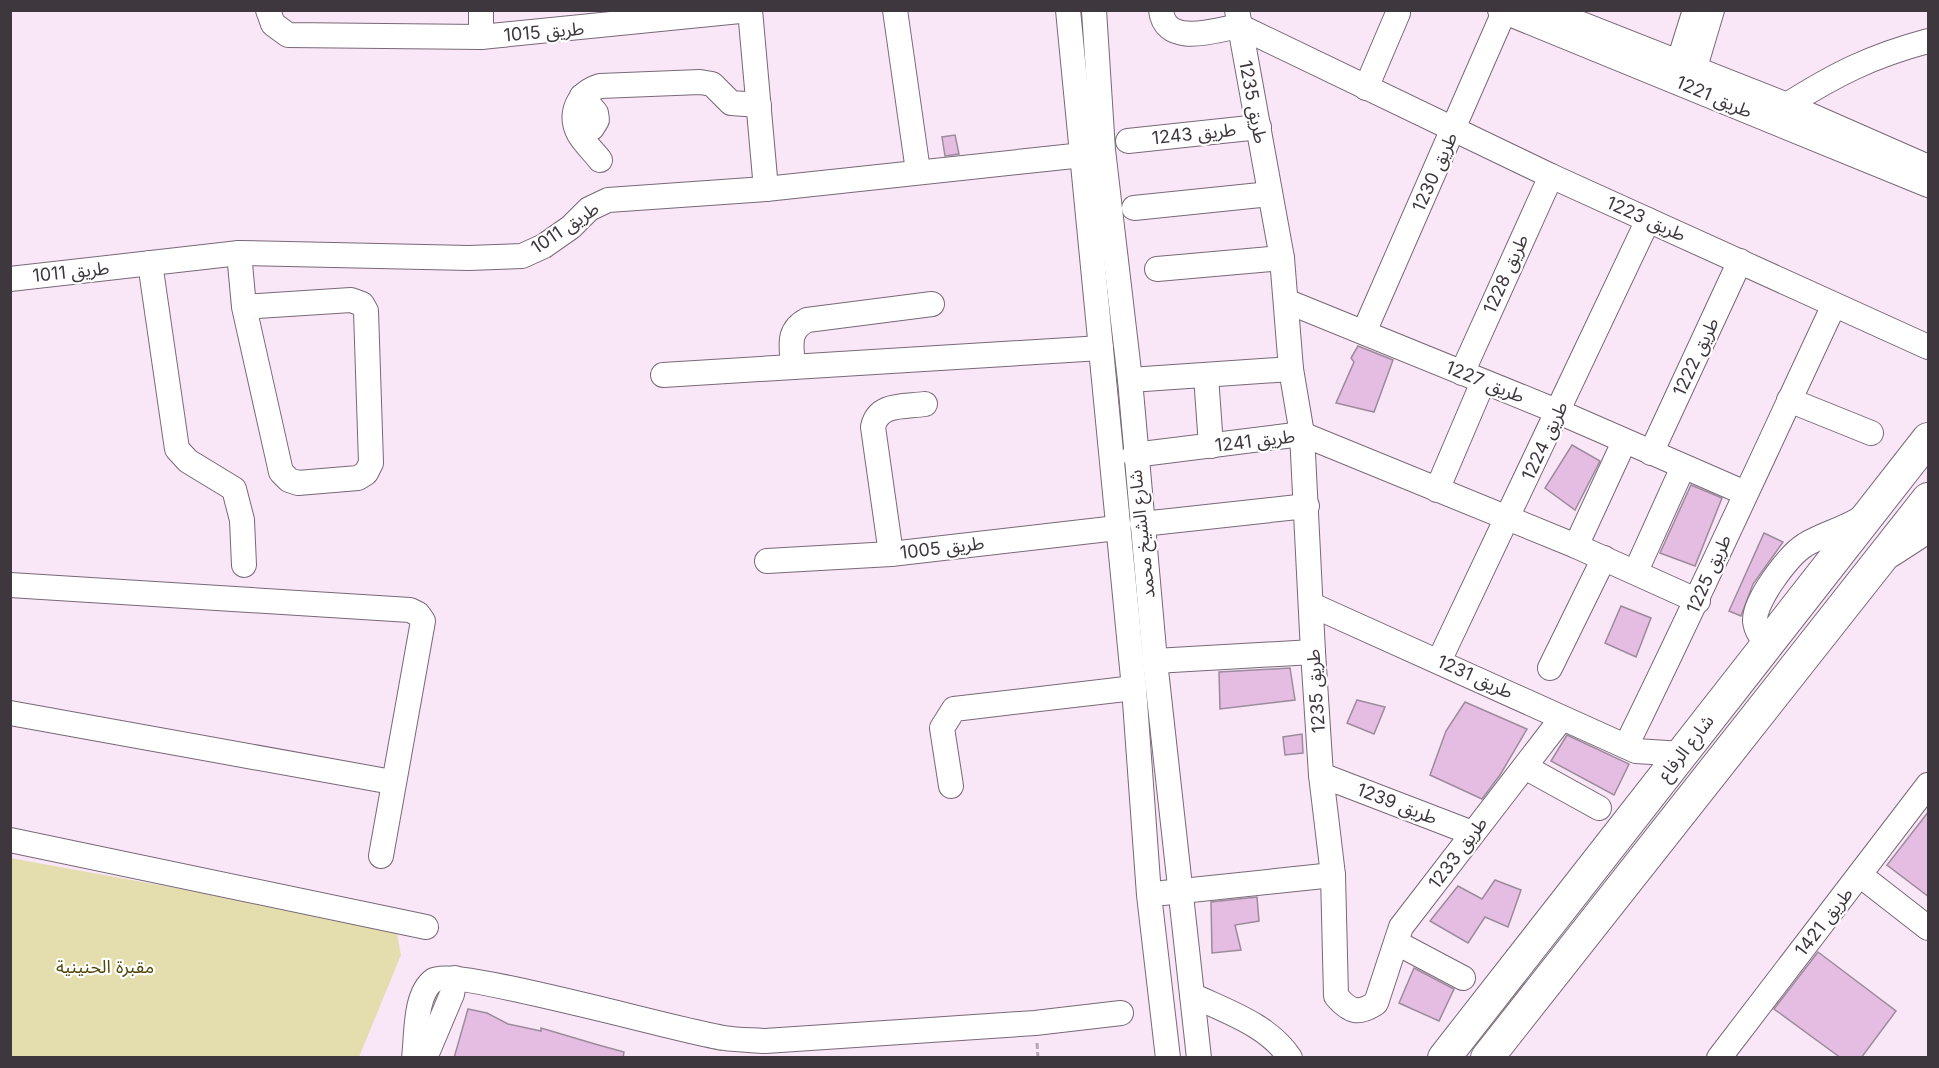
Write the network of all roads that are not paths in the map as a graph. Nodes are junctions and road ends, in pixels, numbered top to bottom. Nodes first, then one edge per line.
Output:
1 (268, 10) edge
2 (481, 10) edge
3 (750, 10) edge
4 (895, 10) edge
5 (1068, 10) edge
6 (1094, 10) edge
7 (1161, 10) edge
8 (1546, 10) edge
9 (1695, 10) edge
10 (1712, 10) edge
11 (1502, 11) edge
12 (1398, 13) dead end
13 (1238, 18) edge
14 (550, 21) edge
15 (481, 37) junction
16 (1929, 41) edge
17 (1685, 75) junction
18 (1366, 88) junction
19 (759, 105) junction
20 (1787, 105) junction
21 (1259, 127) junction
22 (1454, 129) junction
23 (1128, 141) dead end
24 (1083, 155) junction
25 (600, 160) dead end
26 (1929, 167) edge
27 (918, 171) junction
28 (1551, 176) junction
29 (1929, 184) edge
30 (766, 189) junction
31 (1270, 194) junction
32 (1134, 208) dead end
33 (1648, 220) junction
34 (239, 253) junction
35 (1281, 258) junction
36 (1740, 261) junction
37 (150, 263) junction
38 (1156, 269) dead end
39 (10, 279) edge
40 (1286, 301) junction
41 (932, 304) dead end
42 (1834, 305) junction
43 (244, 307) junction
44 (1364, 332) junction
45 (1929, 347) edge
46 (1101, 348) junction
47 (793, 367) junction
48 (1291, 369) junction
49 (663, 375) dead end
50 (1206, 376) junction
51 (1472, 377) junction
52 (1130, 380) junction
53 (1789, 400) junction
54 (925, 404) dead end
55 (1559, 412) junction
56 (1871, 433) dead end
57 (1302, 434) junction
58 (1929, 439) edge
59 (1624, 442) junction
60 (1211, 446) junction
61 (1651, 453) junction
62 (1134, 455) junction
63 (1683, 467) junction
64 (1437, 490) junction
65 (1745, 493) junction
66 (1929, 499) edge
67 (1306, 507) junction
68 (1508, 519) junction
69 (1142, 524) junction
70 (1118, 528) junction
71 (1929, 531) edge
72 (1576, 546) junction
73 (891, 554) junction
74 (1604, 558) junction
75 (767, 561) dead end
76 (244, 565) dead end
77 (1874, 566) junction
78 (1636, 571) junction
79 (10, 585) edge
80 (1698, 601) junction
81 (1312, 605) junction
82 (1312, 652) junction
83 (1155, 661) junction
84 (1439, 661) junction
85 (1550, 668) dead end
86 (1134, 688) junction
87 (10, 713) edge
88 (1562, 718) junction
89 (1631, 749) junction
90 (1682, 754) junction
91 (1525, 767) junction
92 (1321, 775) junction
93 (392, 782) junction
94 (951, 786) dead end
95 (1929, 786) edge
96 (1654, 789) junction
97 (1599, 808) dead end
98 (1472, 833) junction
99 (10, 840) edge
100 (381, 856) dead end
101 (1334, 875) junction
102 (1860, 875) junction
103 (1180, 891) junction
104 (1149, 895) junction
105 (426, 927) dead end
106 (1929, 928) edge
107 (1396, 943) junction
108 (455, 978) junction
109 (1463, 978) dead end
110 (1192, 995) junction
111 (1347, 1008) joint
112 (1121, 1013) dead end
113 (414, 1058) edge
114 (425, 1058) edge
115 (1168, 1058) edge
116 (1199, 1058) edge
117 (1290, 1058) edge
118 (1444, 1058) edge
119 (1487, 1058) edge
120 (1719, 1058) edge

1 - 15 street, طريق 1015
2 - 15 street, طريق 1015
3 - 14 street, طريق 1015
3 - 19 street, طريق 1015
4 - 27 street
5 - 24 street, شارع الشيخ محمد
6 - 52 street, شارع الشيخ محمد
7 - 13 street
8 - 17 street, طريق 1221
9 - 17 street
10 - 17 street
11 - 17 street, طريق 1221
11 - 22 street, طريق 1230
12 - 18 street
13 - 18 street, طريق 1223
13 - 21 street, طريق 1235
14 - 15 street, طريق 1015
16 - 20 street
17 - 20 street, طريق 1221
17 - 29 street, طريق 1221
18 - 22 street, طريق 1223
19 - 25 street
19 - 30 street, طريق 1015
20 - 26 street, طريق 1221
21 - 23 street, طريق 1243
21 - 31 street, طريق 1235
22 - 28 street, طريق 1223
22 - 44 street, طريق 1230
24 - 27 street, طريق 1011
24 - 46 street, شارع الشيخ محمد
27 - 30 street, طريق 1011
28 - 33 street, طريق 1223
28 - 51 street, طريق 1228
30 - 34 street, طريق 1011
31 - 32 street
31 - 35 street, طريق 1235
33 - 36 street, طريق 1223
33 - 55 street, طريق 1224
34 - 37 street, طريق 1011
34 - 43 street
35 - 38 street
35 - 40 street, طريق 1235
36 - 42 street, طريق 1223
36 - 61 street, طريق 1222
37 - 39 street, طريق 1011
37 - 76 street
40 - 44 street, طريق 1227
40 - 48 street, طريق 1235
41 - 47 street
42 - 45 street, طريق 1223
42 - 53 street, طريق 1225
43 - 43 street
44 - 51 street, طريق 1227
46 - 47 street
46 - 70 street, شارع الشيخ محمد
47 - 49 street
48 - 50 street
48 - 57 street, طريق 1235
50 - 52 street
50 - 60 street
51 - 55 street, طريق 1227
51 - 64 street
52 - 62 street, شارع الشيخ محمد
53 - 56 street
53 - 65 street, طريق 1225
54 - 73 street
55 - 59 street, طريق 1227
55 - 68 street, طريق 1224
57 - 60 street, طريق 1241
57 - 64 street, طريق 1241
57 - 67 street, طريق 1235
58 - 90 main road, شارع الرفاع
59 - 61 street, طريق 1227
59 - 72 street
60 - 62 street, طريق 1241
61 - 63 street, طريق 1227
62 - 69 street, شارع الشيخ محمد
63 - 65 street, طريق 1227
63 - 78 street
64 - 68 street, طريق 1241
65 - 80 street, طريق 1225
66 - 77 main road, شارع الرفاع
67 - 69 street
67 - 81 street, طريق 1235
68 - 72 street, طريق 1241
68 - 84 street, طريق 1224
69 - 83 street, شارع الشيخ محمد
70 - 73 street, طريق 1005
70 - 86 street, شارع الشيخ محمد
71 - 77 street
72 - 74 street, طريق 1241
73 - 75 street, طريق 1005
74 - 78 street, طريق 1241
74 - 85 street
77 - 119 main road, شارع الرفاع
78 - 80 street, طريق 1241
79 - 93 street
80 - 89 street, طريق 1225
81 - 82 street, طريق 1235
81 - 84 street, طريق 1231
82 - 83 street
82 - 92 street, طريق 1235
83 - 103 street, شارع الشيخ محمد
84 - 88 street, طريق 1231
86 - 94 street
86 - 104 street, شارع الشيخ محمد
87 - 93 street
88 - 89 street, طريق 1231
88 - 91 street, طريق 1233
89 - 90 street, طريق 1231
89 - 96 street
90 - 96 main road, شارع الرفاع
91 - 97 street
91 - 98 street, طريق 1233
92 - 98 street, طريق 1239
92 - 101 street, طريق 1235
93 - 100 street
95 - 102 street, طريق 1421
96 - 118 main road, شارع الرفاع
98 - 107 street, طريق 1233
99 - 105 street
101 - 103 street
101 - 111 street, طريق 1235
102 - 106 street
102 - 120 street, طريق 1421
103 - 104 street
103 - 110 street, شارع الشيخ محمد
104 - 115 street, شارع الشيخ محمد
107 - 109 street
107 - 111 street, طريق 1233
108 - 112 street
108 - 113 street
108 - 114 street
110 - 116 street, شارع الشيخ محمد
110 - 117 street

